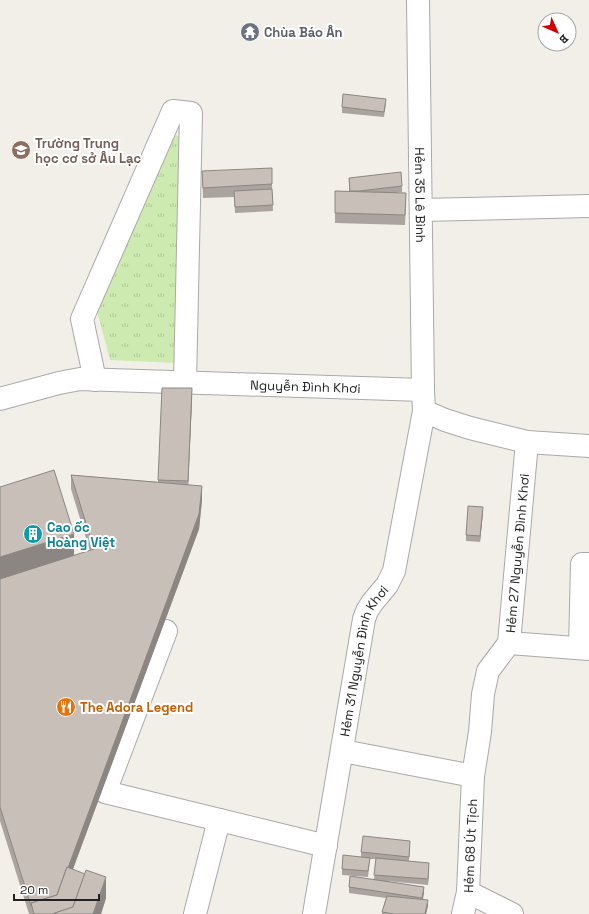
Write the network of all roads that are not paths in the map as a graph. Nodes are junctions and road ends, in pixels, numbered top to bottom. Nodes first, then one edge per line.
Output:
1 (418, 0) edge
2 (589, 206) edge
3 (421, 210) junction
4 (95, 380) junction
5 (185, 383) junction
6 (0, 399) edge
7 (423, 401) junction
8 (527, 442) junction
9 (589, 446) edge
10 (589, 564) edge
11 (166, 631) dead end
12 (509, 642) junction
13 (584, 649) edge
14 (343, 751) junction
15 (474, 776) junction
16 (220, 820) junction
17 (326, 846) junction
18 (468, 892) junction
19 (195, 914) edge
20 (314, 914) edge
21 (463, 914) edge
22 (512, 914) edge

1 - 3 street, Hẻm 35 Lê Bình
2 - 3 street
3 - 7 street, Hẻm 35 Lê Bình
4 - 5 street, Nguyễn Đình Khơi
4 - 5 street
4 - 6 street, Nguyễn Đình Khơi
5 - 7 street, Nguyễn Đình Khơi
7 - 8 street, Nguyễn Đình Khơi
7 - 14 street, Hẻm 31 Nguyễn Đình Khơi
8 - 9 street, Nguyễn Đình Khơi
8 - 12 street, Hẻm 27 Nguyễn Đình Khơi
10 - 13 street
11 - 16 street
12 - 13 street
12 - 15 street, Hẻm 27 Nguyễn Đình Khơi
14 - 15 street
14 - 17 street, Hẻm 31 Nguyễn Đình Khơi
15 - 18 street, Hẻm 68 Út Tịch
16 - 17 street
16 - 19 street
17 - 20 street, Hẻm 31 Nguyễn Đình Khơi
18 - 21 street, Hẻm 68 Út Tịch
18 - 22 street

